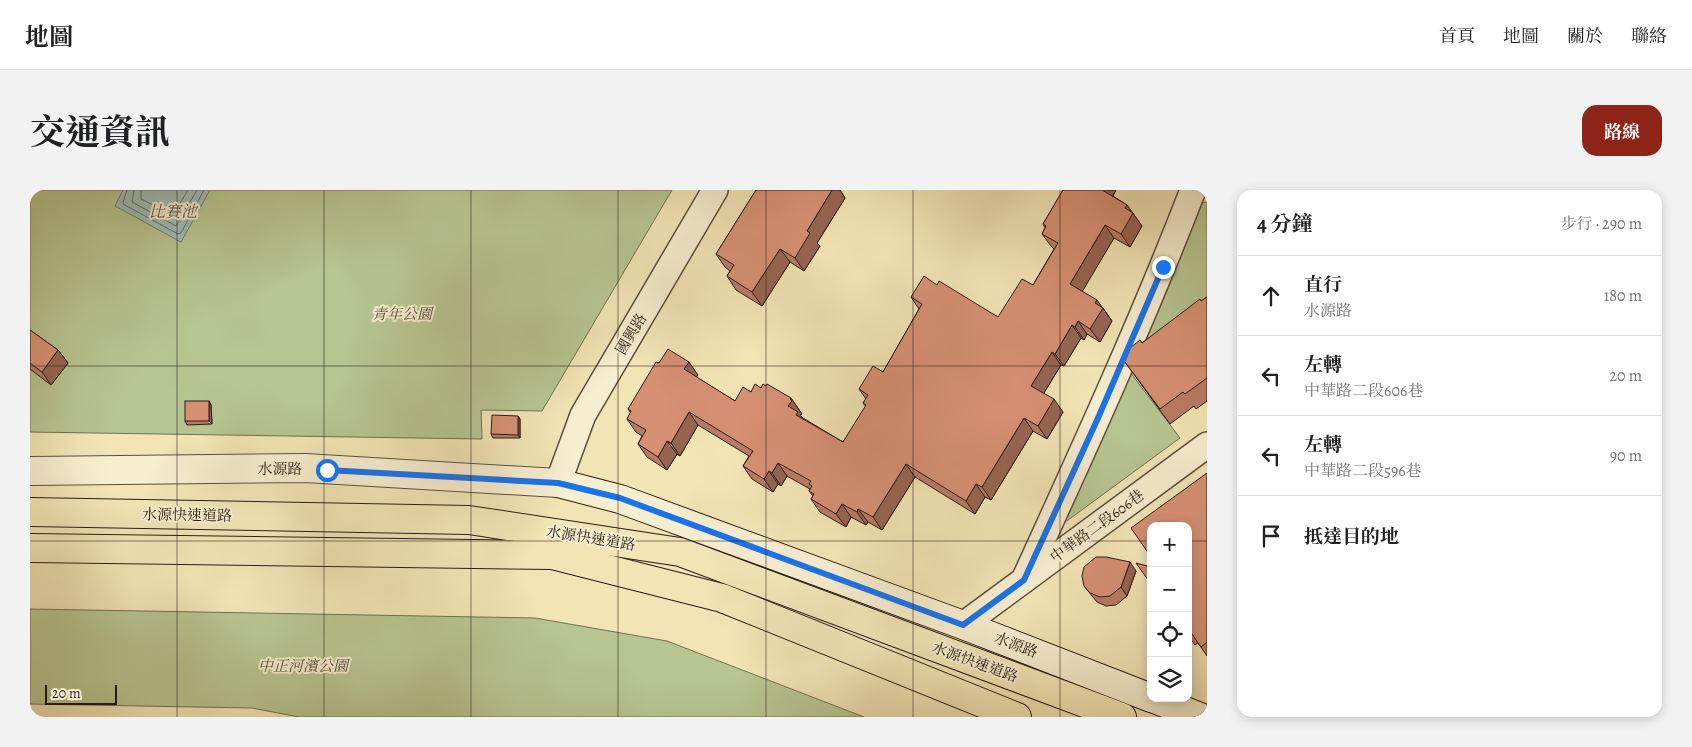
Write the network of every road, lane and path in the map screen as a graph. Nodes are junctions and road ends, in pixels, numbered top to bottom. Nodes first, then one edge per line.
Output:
1 (716, 190) edge
2 (1193, 190) edge
3 (1207, 445) edge
4 (30, 471) edge
5 (558, 483) junction
6 (30, 512) edge
7 (30, 548) edge
8 (1024, 580) junction
9 (963, 625) junction
10 (1147, 696) edge
11 (1161, 702) edge
12 (1017, 717) edge
13 (1122, 717) edge
14 (1200, 717) edge

1 - 5 street, 國興路
2 - 8 street
3 - 8 street, 中華路二段606巷
4 - 5 main road, 水源路
5 - 9 main road, 水源路
6 - 13 highway, 水源快速道路
7 - 12 highway, 水源快速道路
8 - 9 street, 中華路二段606巷
9 - 10 main road, 水源路
11 - 14 main road, 水源路

